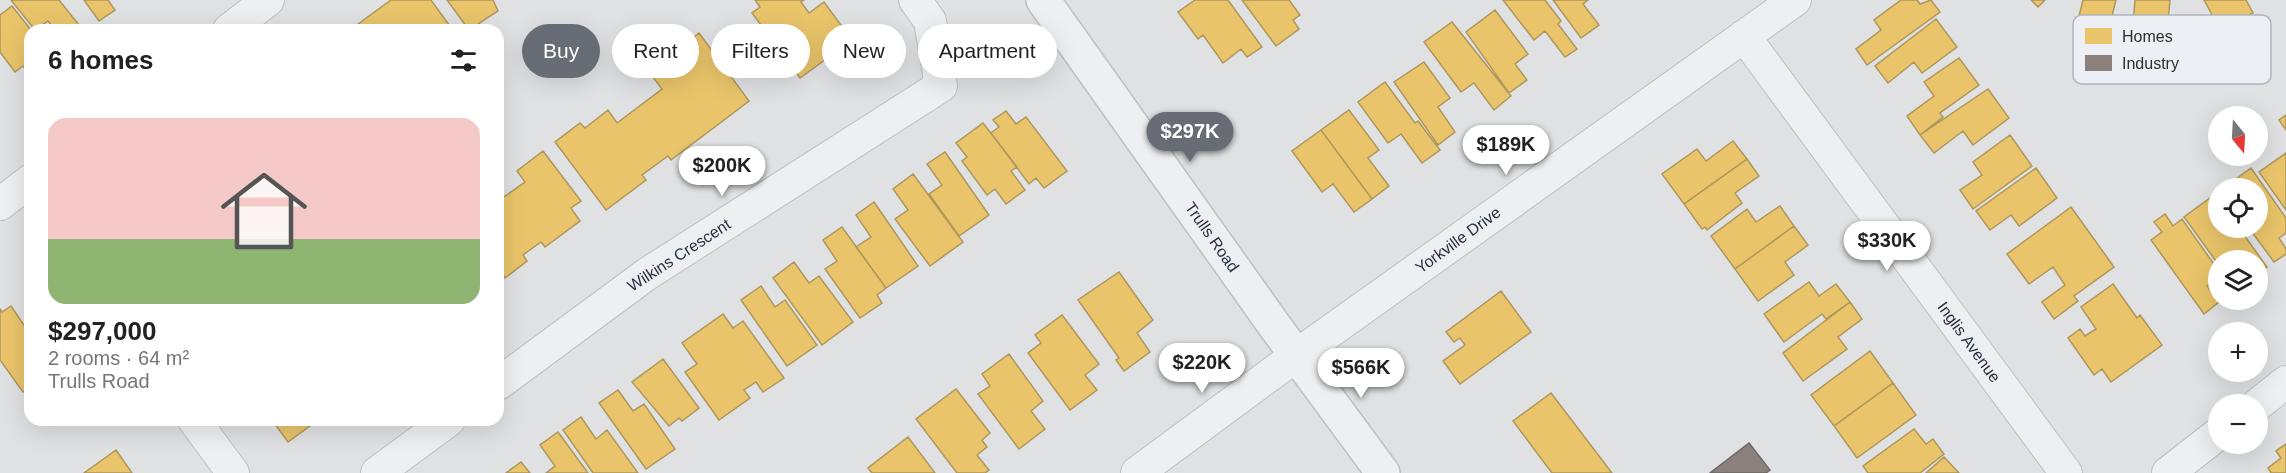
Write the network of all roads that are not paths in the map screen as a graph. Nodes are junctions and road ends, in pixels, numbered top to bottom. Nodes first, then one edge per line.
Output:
1 (268, 0) edge
2 (915, 0) edge
3 (1043, 0) edge
4 (1796, 0) edge
5 (237, 24) edge
6 (1744, 36) junction
7 (24, 189) edge
8 (0, 204) edge
9 (1297, 355) junction
10 (504, 380) edge
11 (2286, 382) edge
12 (2268, 396) edge
13 (198, 426) edge
14 (441, 426) edge
15 (2208, 442) edge
16 (232, 473) edge
17 (377, 473) edge
18 (1137, 473) edge
19 (1383, 473) edge
20 (2066, 473) edge
21 (2168, 473) edge

1 - 5 street
2 - 10 street, Wilkins Crescent
3 - 9 street, Trulls Road
4 - 6 street, Yorkville Drive
6 - 9 street, Yorkville Drive
6 - 20 street, Inglis Avenue
7 - 8 street
9 - 18 street, Yorkville Drive
9 - 19 street, Trulls Road
11 - 12 street
13 - 16 street
14 - 17 street
15 - 21 street

